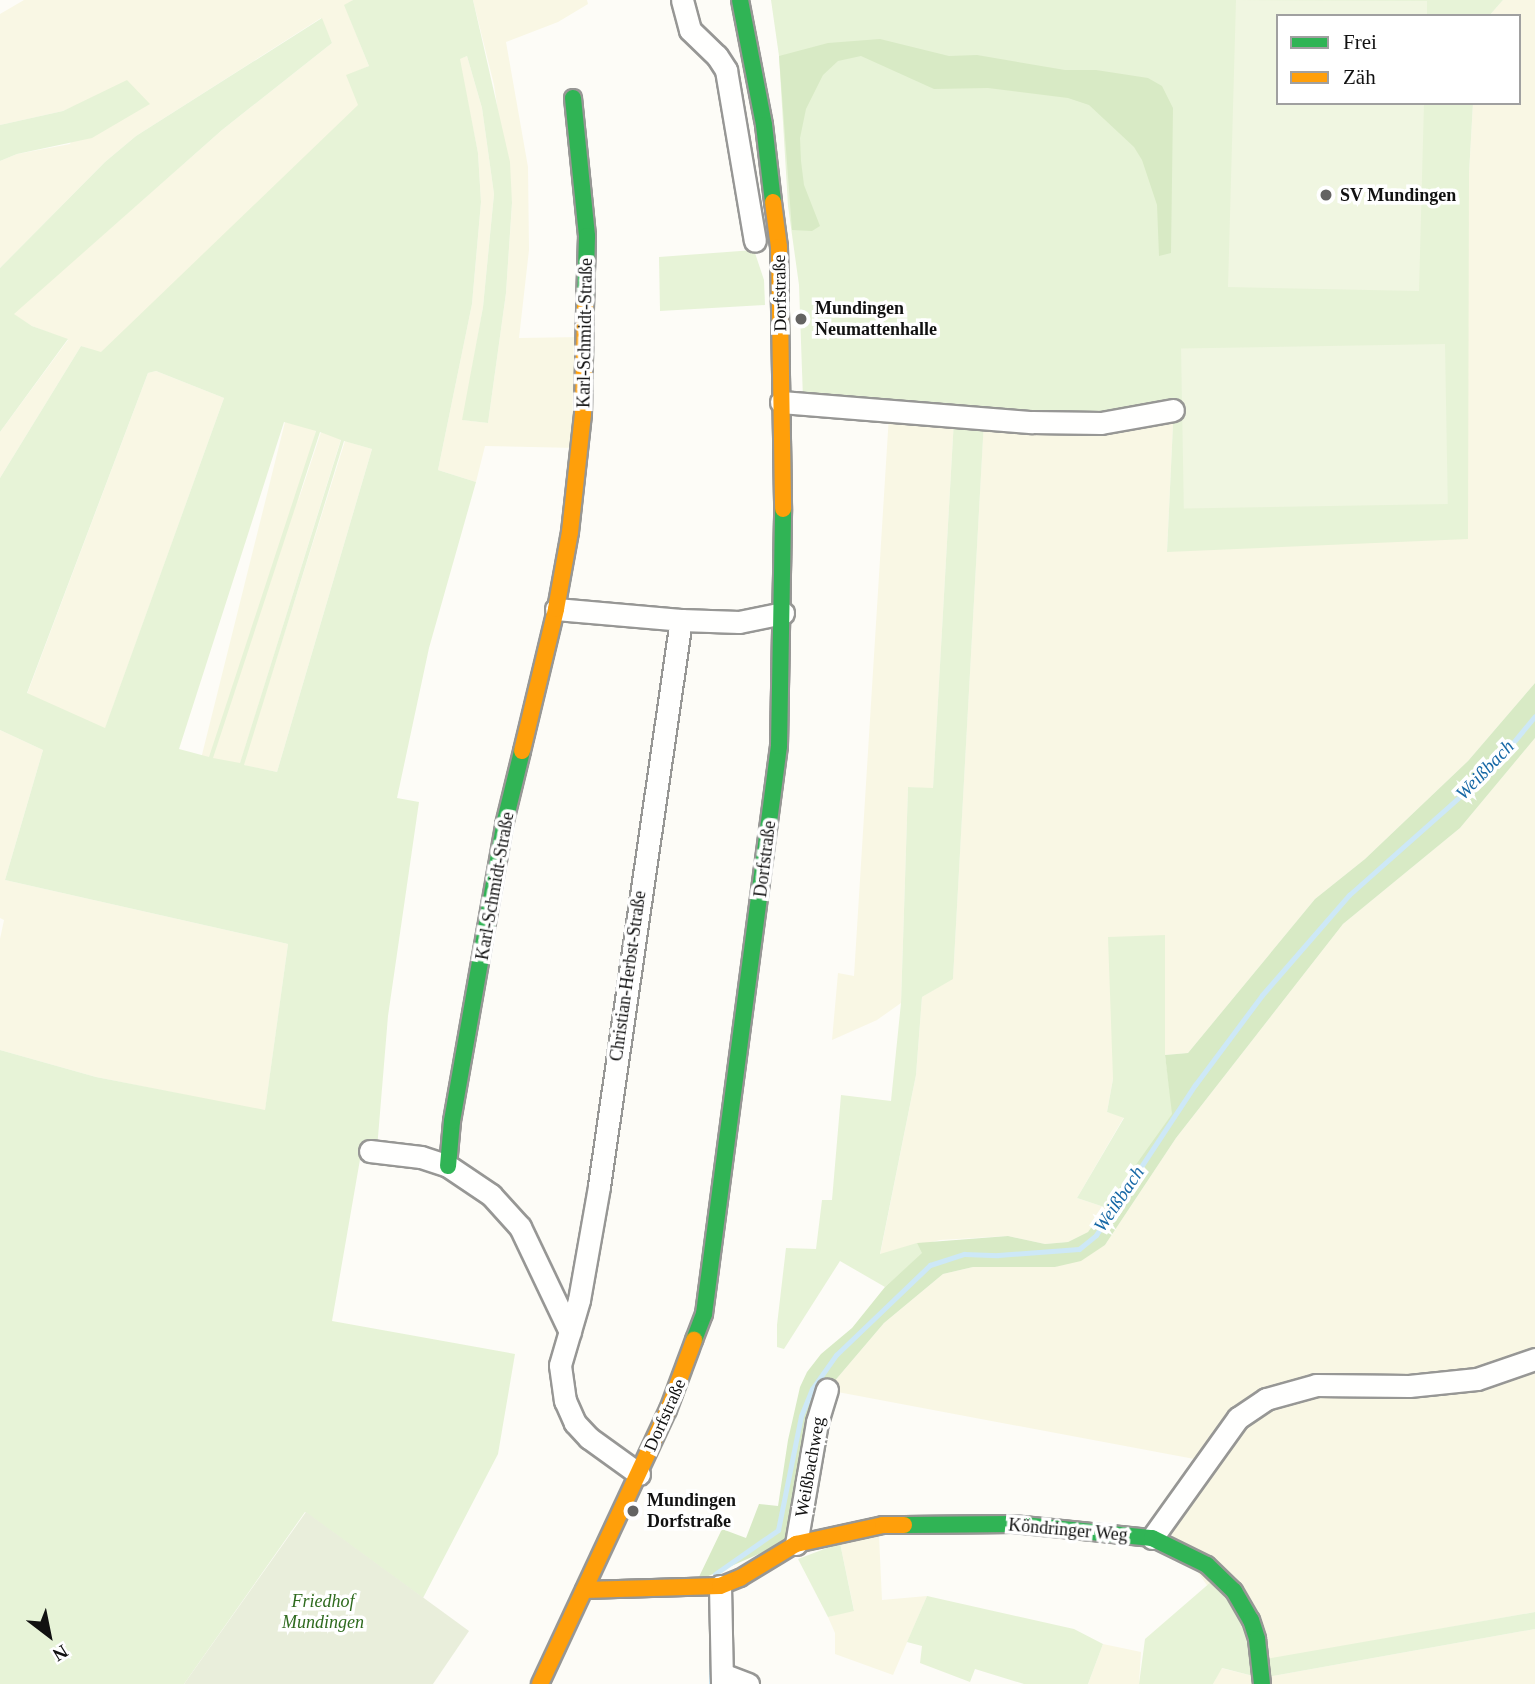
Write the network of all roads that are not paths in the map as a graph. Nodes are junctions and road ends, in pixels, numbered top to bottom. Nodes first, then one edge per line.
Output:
1 (682, 0) edge
2 (740, 0) edge
3 (573, 97) dead end
4 (755, 241) dead end
5 (781, 402) junction
6 (1173, 410) dead end
7 (556, 609) junction
8 (783, 613) junction
9 (681, 620) junction
10 (370, 1151) dead end
11 (448, 1166) junction
12 (570, 1332) junction
13 (1535, 1359) edge
14 (827, 1390) dead end
15 (639, 1474) junction
16 (1152, 1538) junction
17 (796, 1544) junction
18 (716, 1586) junction
19 (584, 1590) junction
20 (722, 1679) edge
21 (540, 1684) edge
22 (748, 1684) edge
23 (1262, 1684) edge

1 - 4 street, Dorfstraße
2 - 5 street, Dorfstraße
3 - 7 street, Karl-Schmidt-Straße
5 - 6 street
5 - 8 street, Dorfstraße
7 - 9 street
7 - 11 street, Karl-Schmidt-Straße
8 - 9 street
8 - 15 street, Dorfstraße
9 - 12 street, Christian-Herbst-Straße
10 - 11 street
11 - 12 street
12 - 15 street
13 - 16 street, Köndringer Weg
14 - 17 street, Weißbachweg
15 - 19 street, Dorfstraße
16 - 17 street, Köndringer Weg
16 - 23 street
17 - 18 street, Köndringer Weg
18 - 19 street, Köndringer Weg
18 - 20 street
19 - 21 street, Dorfstraße
20 - 22 street

